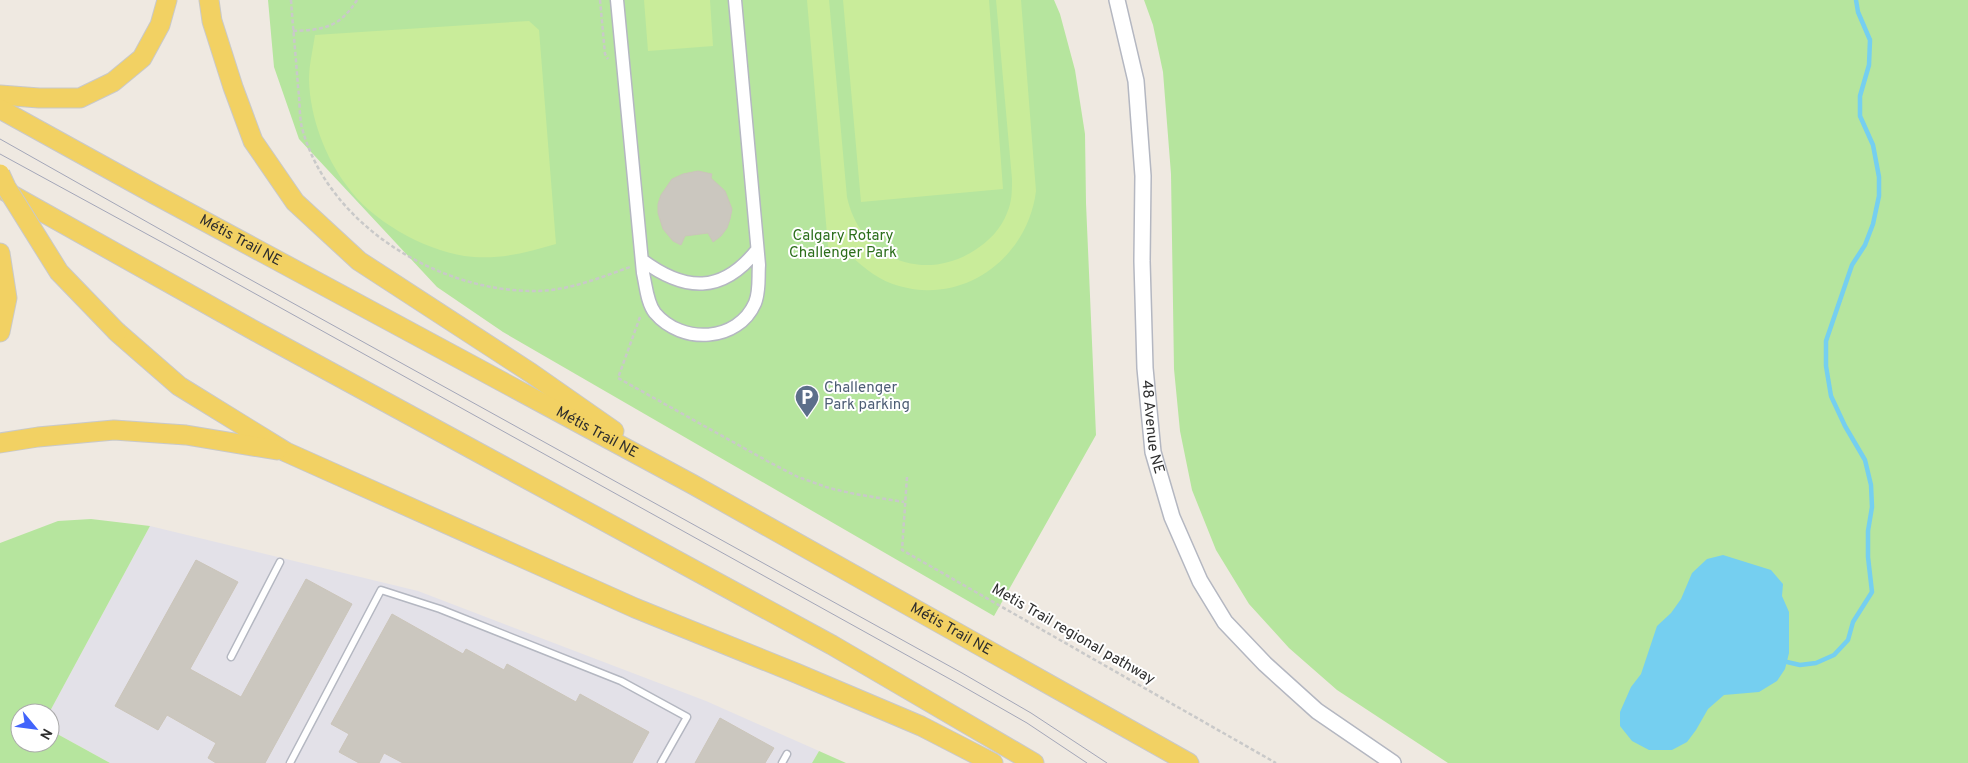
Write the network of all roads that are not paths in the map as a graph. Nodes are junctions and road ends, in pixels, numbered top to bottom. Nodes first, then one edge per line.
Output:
1 (167, 0) edge
2 (209, 0) edge
3 (616, 0) edge
4 (735, 0) edge
5 (1117, 0) edge
6 (0, 95) edge
7 (0, 109) edge
8 (0, 174) edge
9 (0, 188) edge
10 (757, 250) junction
11 (0, 253) edge
12 (636, 259) junction
13 (0, 332) edge
14 (0, 443) edge
15 (286, 452) junction
16 (692, 484) junction
17 (280, 562) dead end
18 (231, 657) dead end
19 (787, 754) dead end
20 (290, 763) edge
21 (661, 763) edge
22 (782, 763) edge
23 (994, 763) edge
24 (1034, 763) edge
25 (1189, 763) edge
26 (1392, 763) edge

1 - 6 main road
2 - 16 main road
3 - 12 street
4 - 10 street
5 - 26 street, 48 Avenue NE
7 - 16 main road, Métis Trail NE
8 - 15 main road, bridge
9 - 24 main road
10 - 12 street
10 - 12 street
11 - 13 main road
14 - 15 main road
15 - 23 main road
16 - 25 main road, Métis Trail NE
17 - 18 lane
19 - 22 lane
20 - 21 lane

